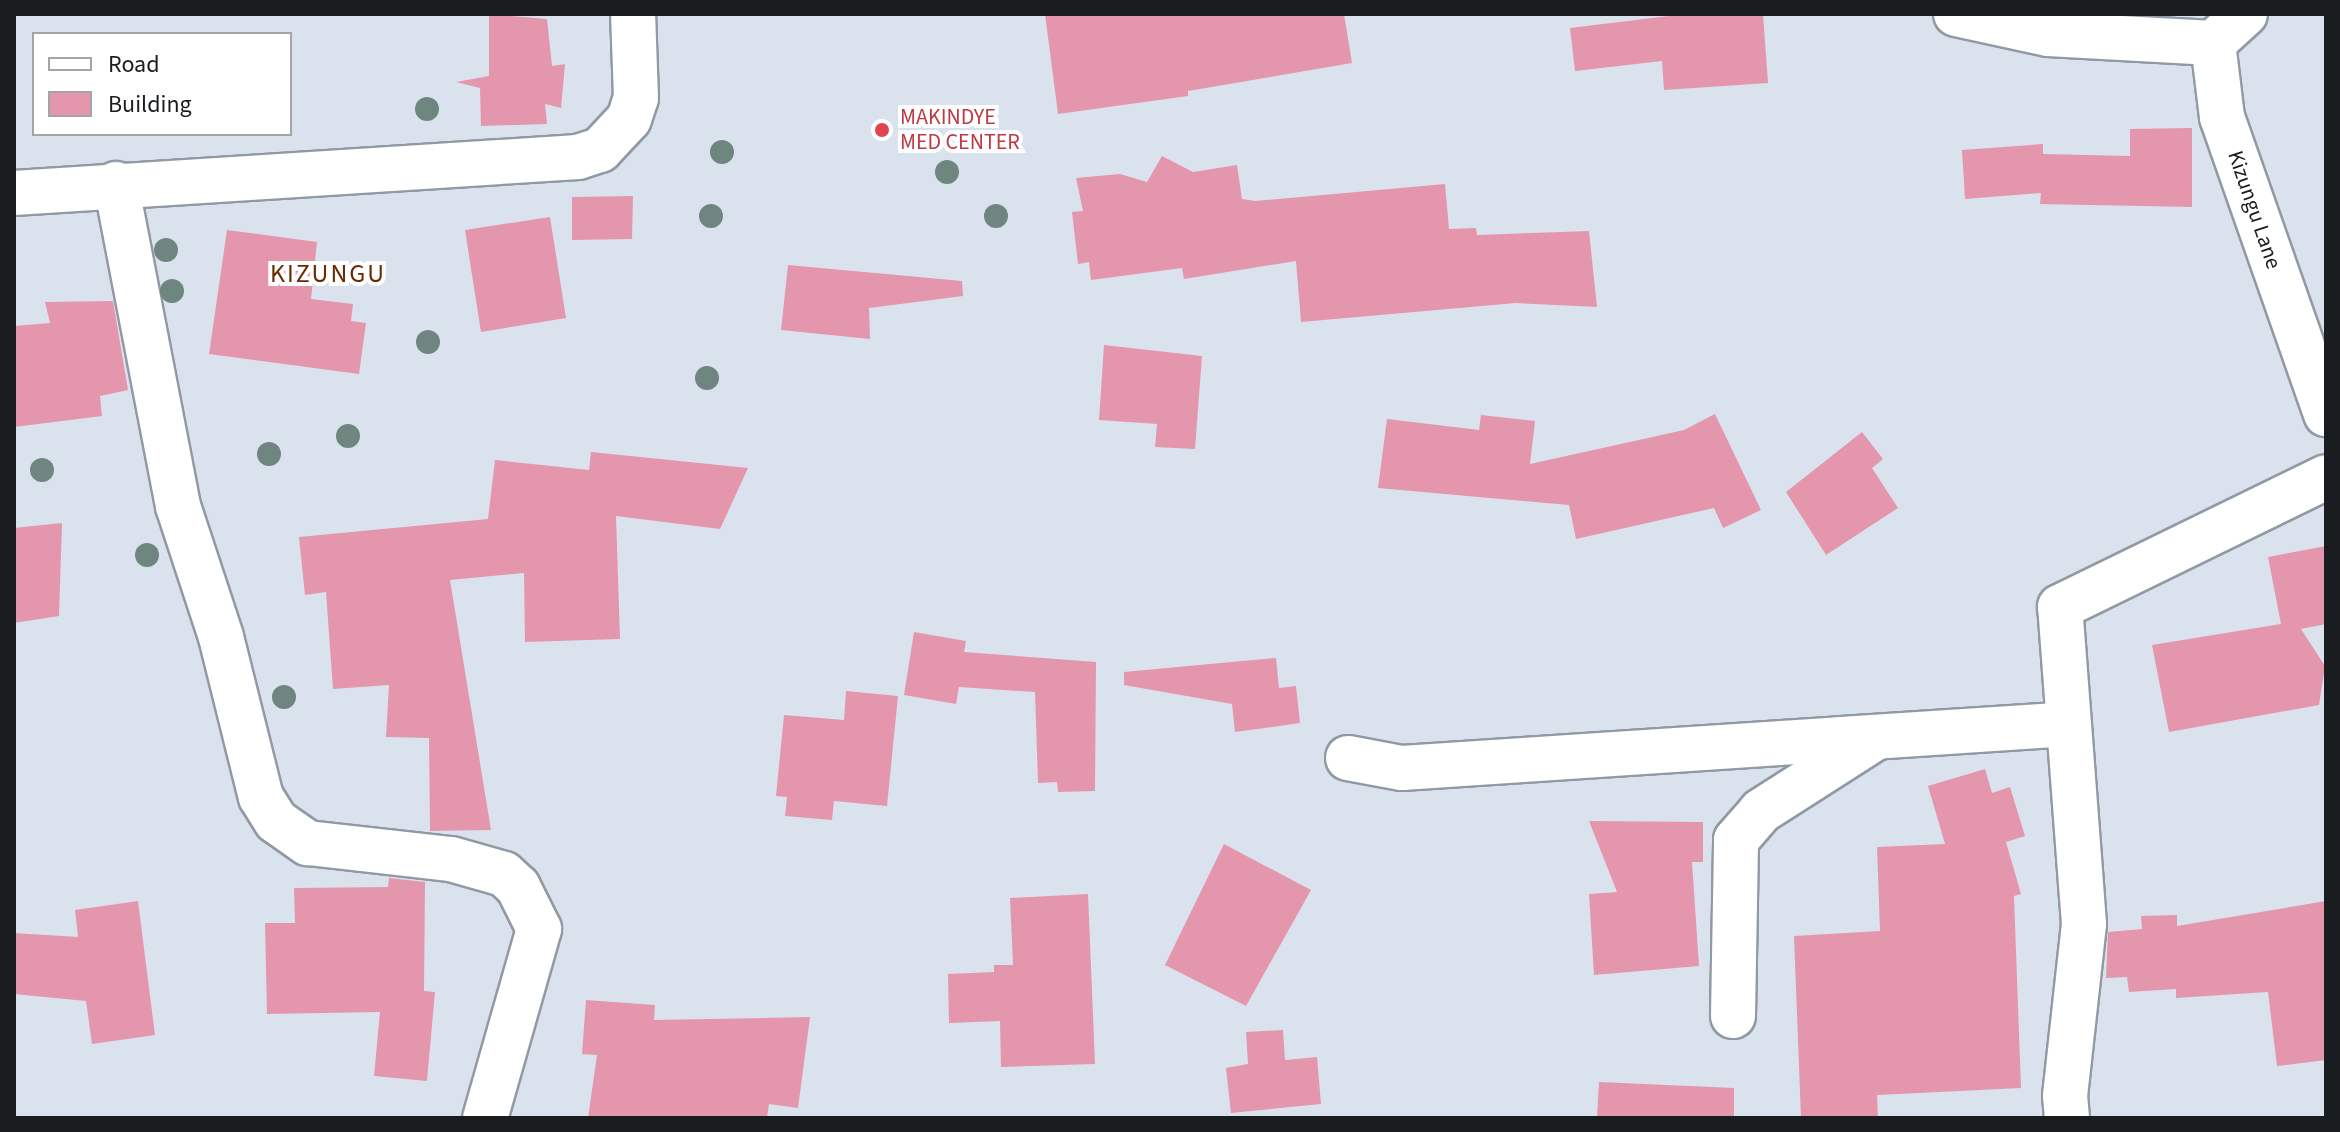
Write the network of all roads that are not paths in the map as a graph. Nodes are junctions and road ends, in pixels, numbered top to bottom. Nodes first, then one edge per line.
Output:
1 (633, 14) edge
2 (1956, 14) edge
3 (2229, 28) edge
4 (116, 184) junction
5 (14, 193) edge
6 (2326, 414) edge
7 (2326, 477) edge
8 (2069, 724) junction
9 (1877, 736) junction
10 (1348, 758) dead end
11 (1733, 1016) dead end
12 (485, 1118) edge
13 (2067, 1118) edge

1 - 4 street
2 - 3 street
3 - 6 street, Kizungu Lane
4 - 5 street
4 - 12 street
7 - 8 street
8 - 9 street
8 - 13 street
9 - 10 street
9 - 11 street

